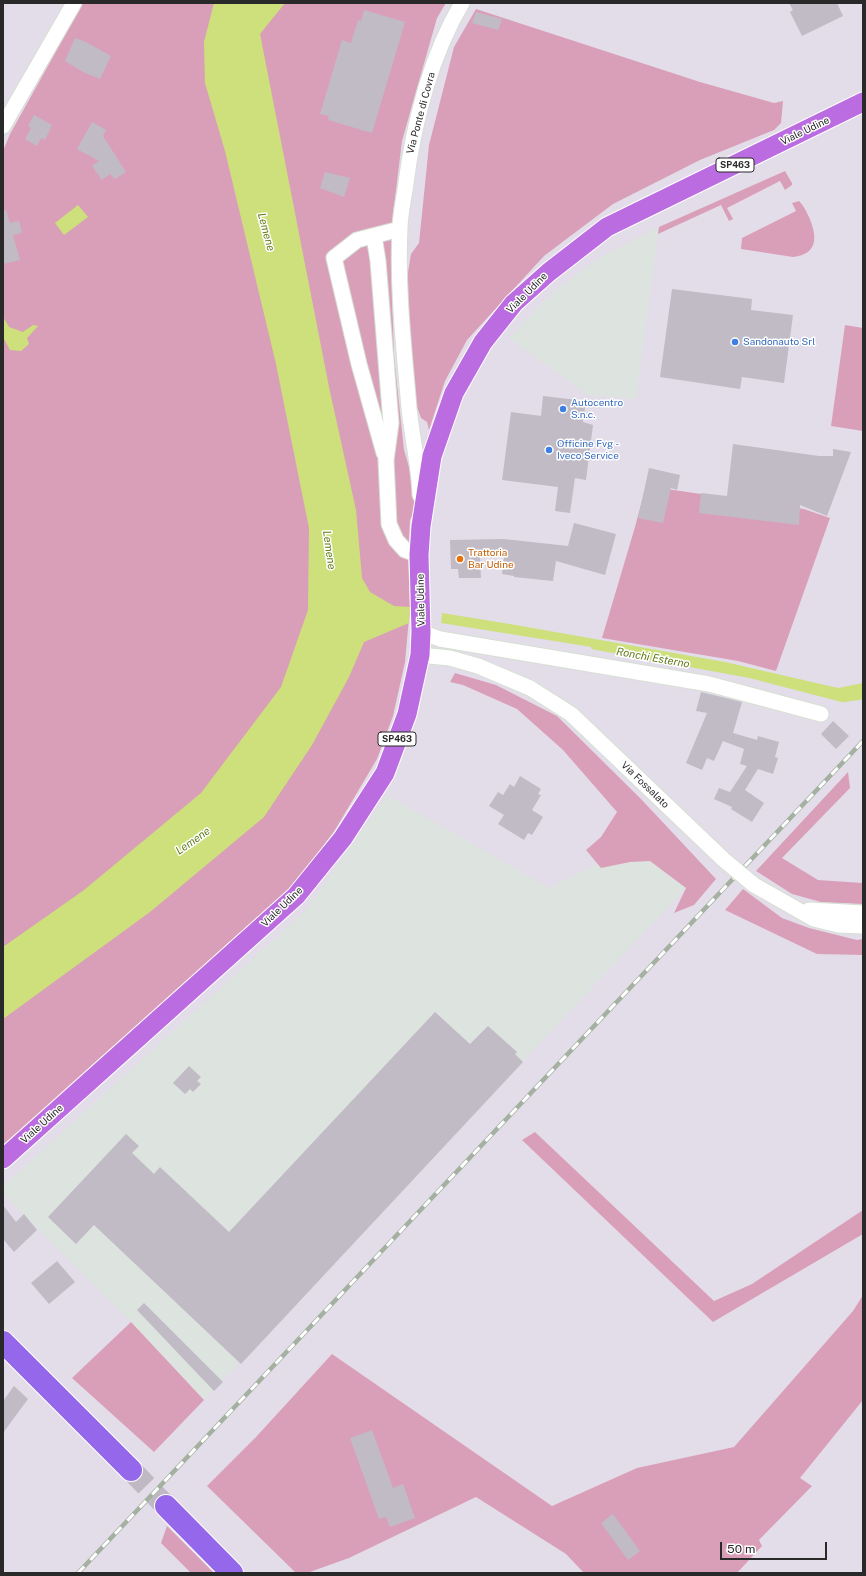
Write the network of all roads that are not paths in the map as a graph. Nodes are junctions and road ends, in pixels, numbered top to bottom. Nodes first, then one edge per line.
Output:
1 (74, 3) edge
2 (462, 3) edge
3 (863, 102) edge
4 (3, 126) edge
5 (400, 229) junction
6 (374, 236) junction
7 (386, 460) junction
8 (421, 526) junction
9 (419, 555) junction
10 (421, 632) junction
11 (420, 655) junction
12 (821, 714) dead end
13 (791, 907) junction
14 (863, 913) edge
15 (863, 926) edge
16 (3, 1159) edge
17 (3, 1342) edge
18 (131, 1470) tunnel mouth
19 (166, 1506) tunnel mouth
20 (232, 1573) edge

1 - 4 street
2 - 5 street, Via Ponte di Covra
3 - 8 main road, Viale Udine / SP463
5 - 6 street
5 - 8 street, Via Ponte di Covra
6 - 7 street
6 - 7 street
7 - 9 street
8 - 9 main road, Viale Udine / SP463
9 - 10 main road, Viale Udine / SP463
10 - 11 main road, Viale Udine / SP463
10 - 12 street
11 - 13 street, Via Fossalato, bridge
11 - 16 main road, Viale Udine / SP463
13 - 14 street
13 - 15 street, Via Fossalato
17 - 18 highway
19 - 20 highway

